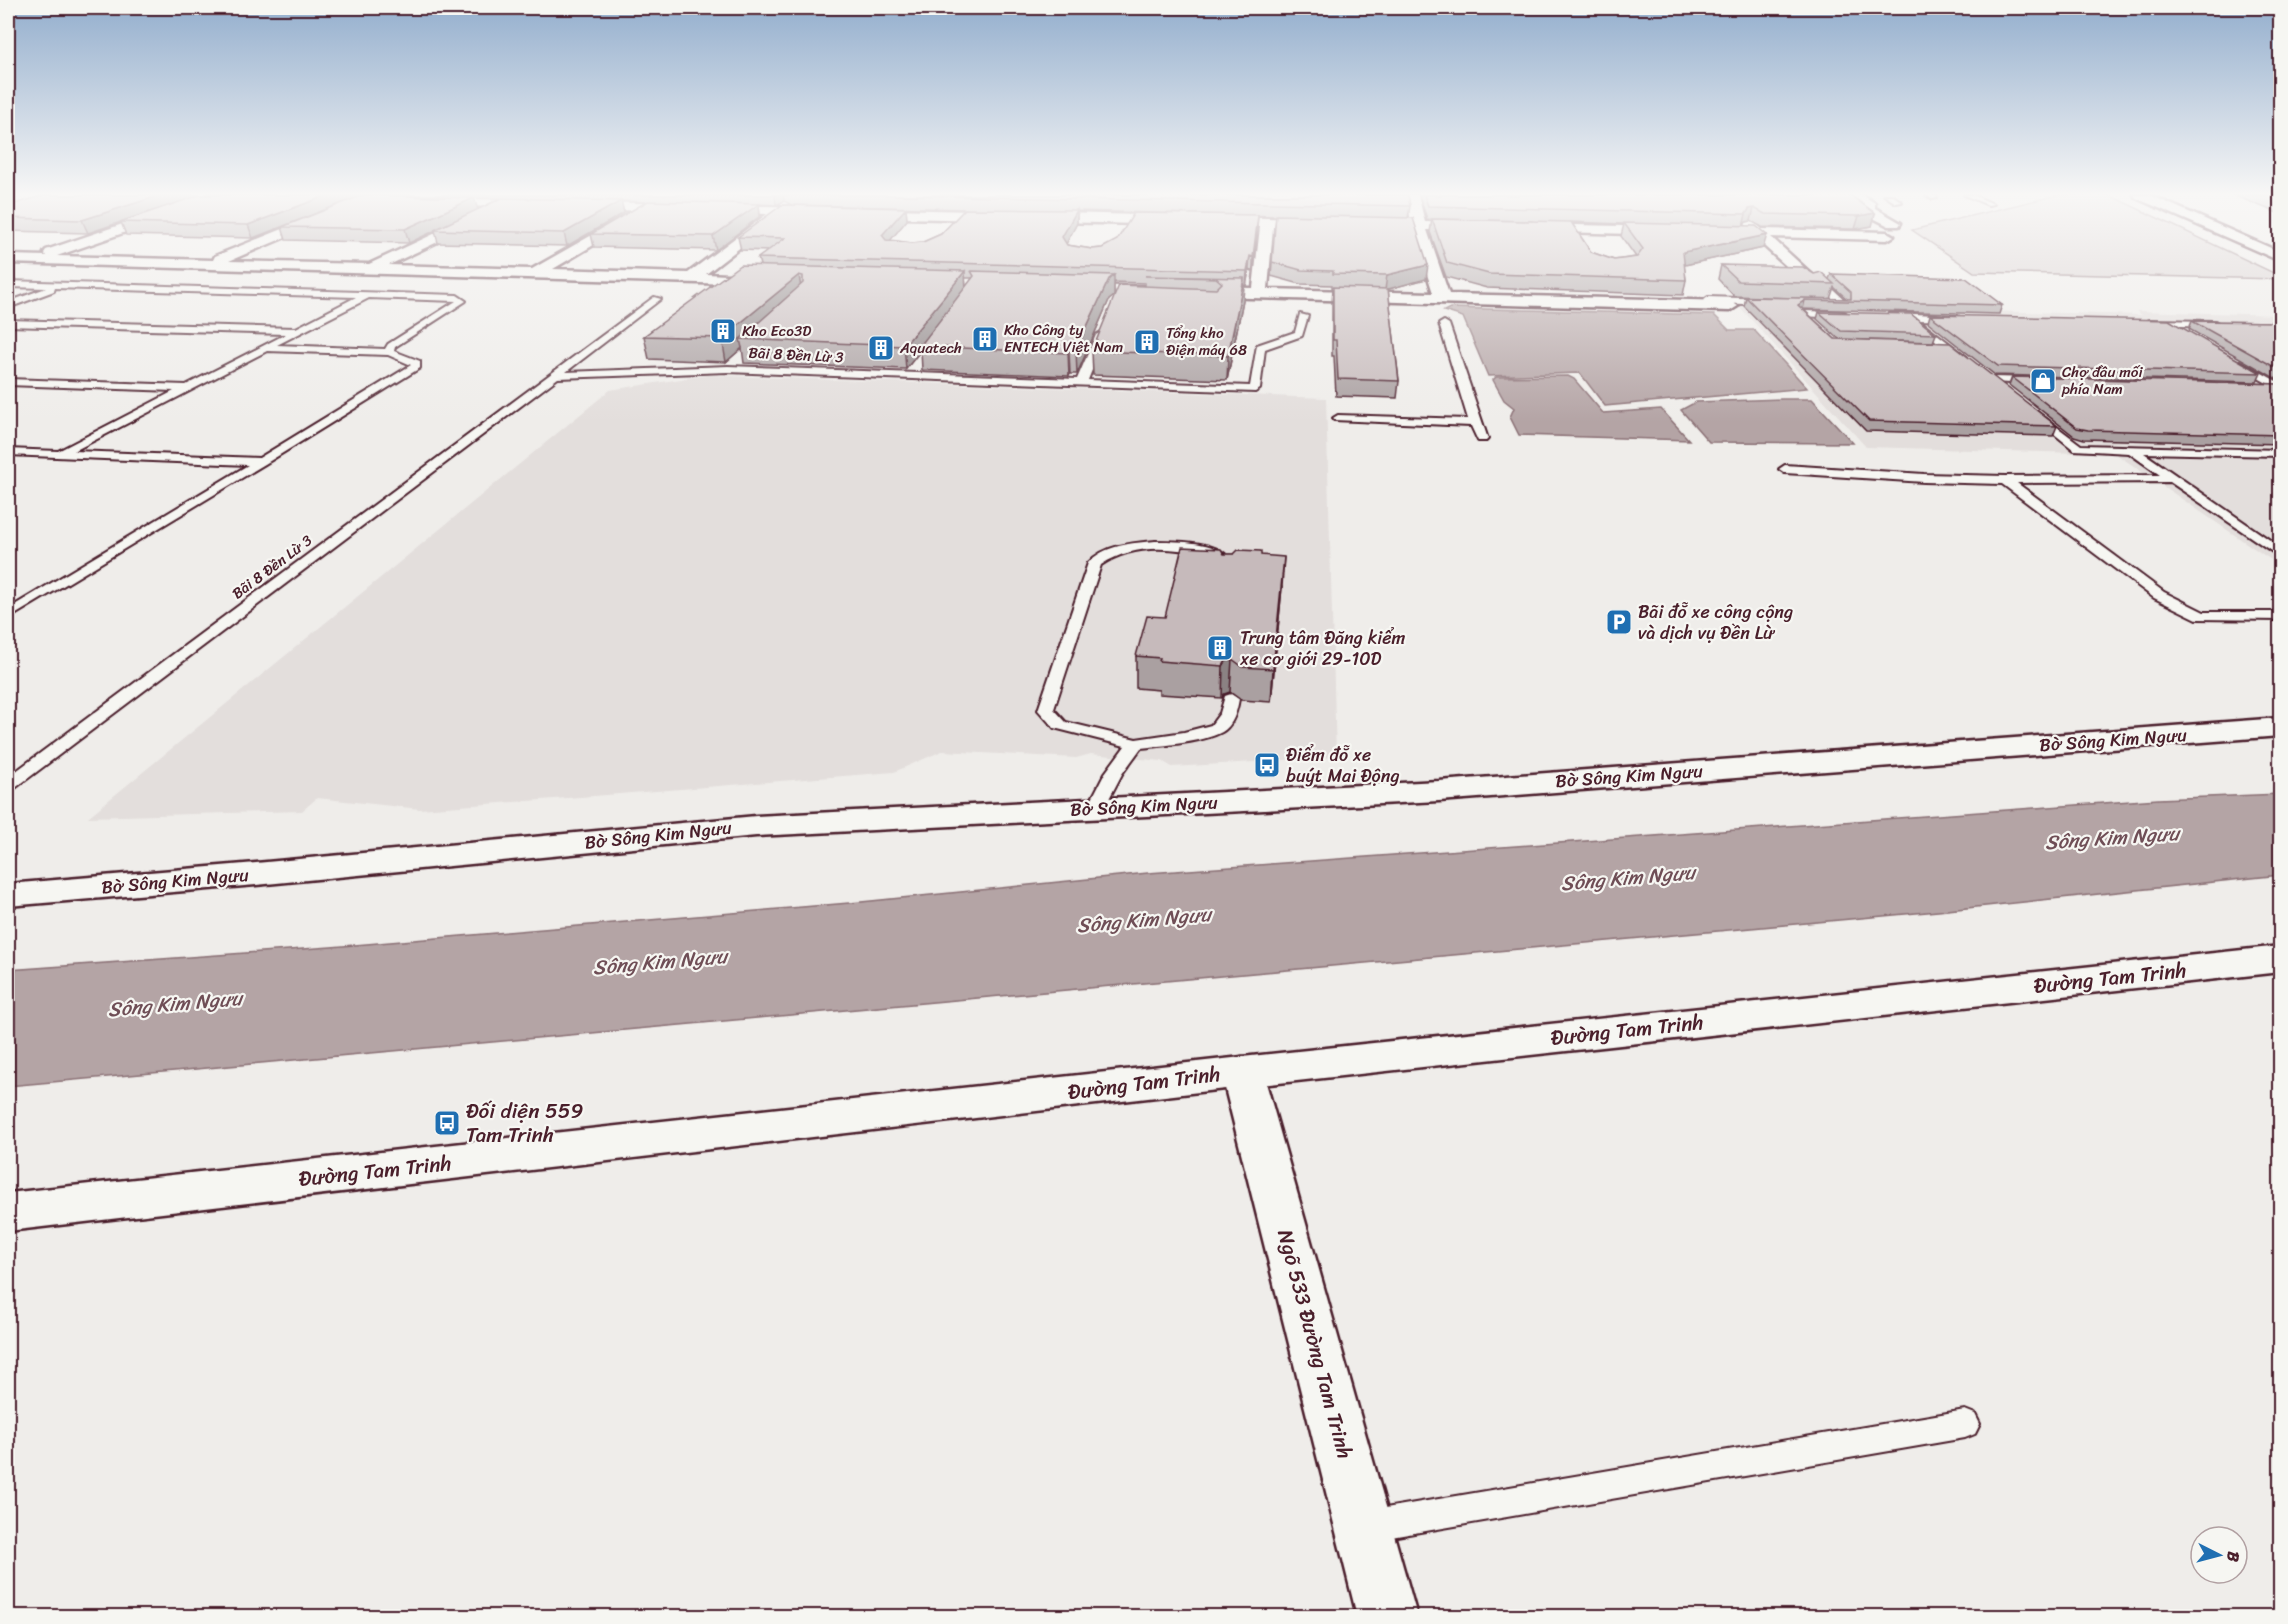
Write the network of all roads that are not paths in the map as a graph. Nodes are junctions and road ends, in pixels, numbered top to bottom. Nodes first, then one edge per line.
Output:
1 (444, 271) edge
2 (540, 271) edge
3 (700, 271) edge
4 (1262, 271) edge
5 (1434, 271) edge
6 (1800, 271) edge
7 (536, 273) junction
8 (691, 278) junction
9 (780, 280) edge
10 (1811, 281) joint
11 (8, 284) edge
12 (59, 285) junction
13 (1050, 287) edge
14 (1260, 293) junction
15 (368, 295) junction
16 (1443, 298) junction
17 (657, 299) dead end
18 (1776, 302) edge
19 (1822, 303) edge
20 (8, 305) edge
21 (1713, 305) junction
22 (1730, 306) dead end
23 (1303, 316) dead end
24 (1857, 316) edge
25 (1879, 316) edge
26 (1912, 317) junction
27 (1970, 318) edge
28 (1107, 322) edge
29 (1811, 322) edge
30 (2144, 322) edge
31 (8, 323) edge
32 (2168, 323) junction
33 (1444, 324) dead end
34 (2224, 324) edge
35 (296, 331) junction
36 (2188, 335) edge
37 (1927, 346) edge
38 (1950, 347) junction
39 (264, 348) junction
40 (389, 352) junction
41 (2229, 358) edge
42 (1983, 373) junction
43 (556, 375) junction
44 (2049, 381) edge
45 (8, 382) edge
46 (1081, 383) junction
47 (2257, 386) edge
48 (2280, 387) edge
49 (186, 388) junction
50 (2009, 393) edge
51 (2026, 407) edge
52 (1338, 418) dead end
53 (1475, 423) junction
54 (1482, 439) dead end
55 (2131, 449) junction
56 (8, 452) edge
57 (2280, 453) edge
58 (59, 454) junction
59 (261, 462) junction
60 (1785, 469) dead end
61 (2173, 478) junction
62 (2005, 480) junction
63 (2280, 553) edge
64 (1225, 563) edge
65 (8, 615) edge
66 (2280, 616) edge
67 (1232, 699) dead end
68 (2280, 727) edge
69 (1136, 744) junction
70 (8, 785) edge
71 (1096, 808) junction
72 (8, 895) edge
73 (2280, 959) edge
74 (1242, 1072) junction
75 (8, 1212) edge
76 (1965, 1424) dead end
77 (1363, 1526) junction
78 (1387, 1617) edge

1 - 7 street
2 - 7 street
3 - 8 street
4 - 14 street
5 - 16 street
6 - 10 street
7 - 8 street
8 - 9 street
10 - 19 lane
11 - 12 lane
12 - 15 lane
12 - 20 lane
13 - 14 street
14 - 16 street
15 - 35 lane
15 - 40 lane
16 - 21 street
17 - 43 lane, Bãi 8 Đền Lừ 3
18 - 21 lane
21 - 22 street
23 - 46 lane, Bãi 8 Đền Lừ 3
24 - 29 lane
25 - 26 lane
26 - 27 lane
26 - 38 lane
28 - 46 lane
30 - 32 lane
31 - 35 lane
32 - 34 lane
32 - 36 lane
33 - 53 lane
35 - 39 lane
37 - 38 lane
38 - 42 lane
39 - 40 lane
39 - 49 lane
40 - 59 lane
41 - 48 lane
42 - 44 lane
42 - 50 lane
43 - 46 lane, Bãi 8 Đền Lừ 3
43 - 70 lane, Bãi 8 Đền Lừ 3
45 - 49 lane
47 - 48 lane
49 - 58 lane
51 - 55 lane
52 - 53 lane
53 - 54 lane
55 - 57 lane
55 - 61 lane
56 - 58 lane
58 - 59 lane
59 - 65 lane
60 - 62 lane
61 - 62 lane
61 - 63 lane
62 - 66 lane
64 - 69 lane
67 - 69 lane
68 - 71 street, Bờ Sông Kim Ngưu
69 - 71 lane
71 - 72 street, Bờ Sông Kim Ngưu
73 - 74 street, Đường Tam Trinh
74 - 75 street, Đường Tam Trinh
74 - 77 street, Ngõ 533 Đường Tam Trinh
76 - 77 lane
77 - 78 street, Ngõ 533 Đường Tam Trinh

